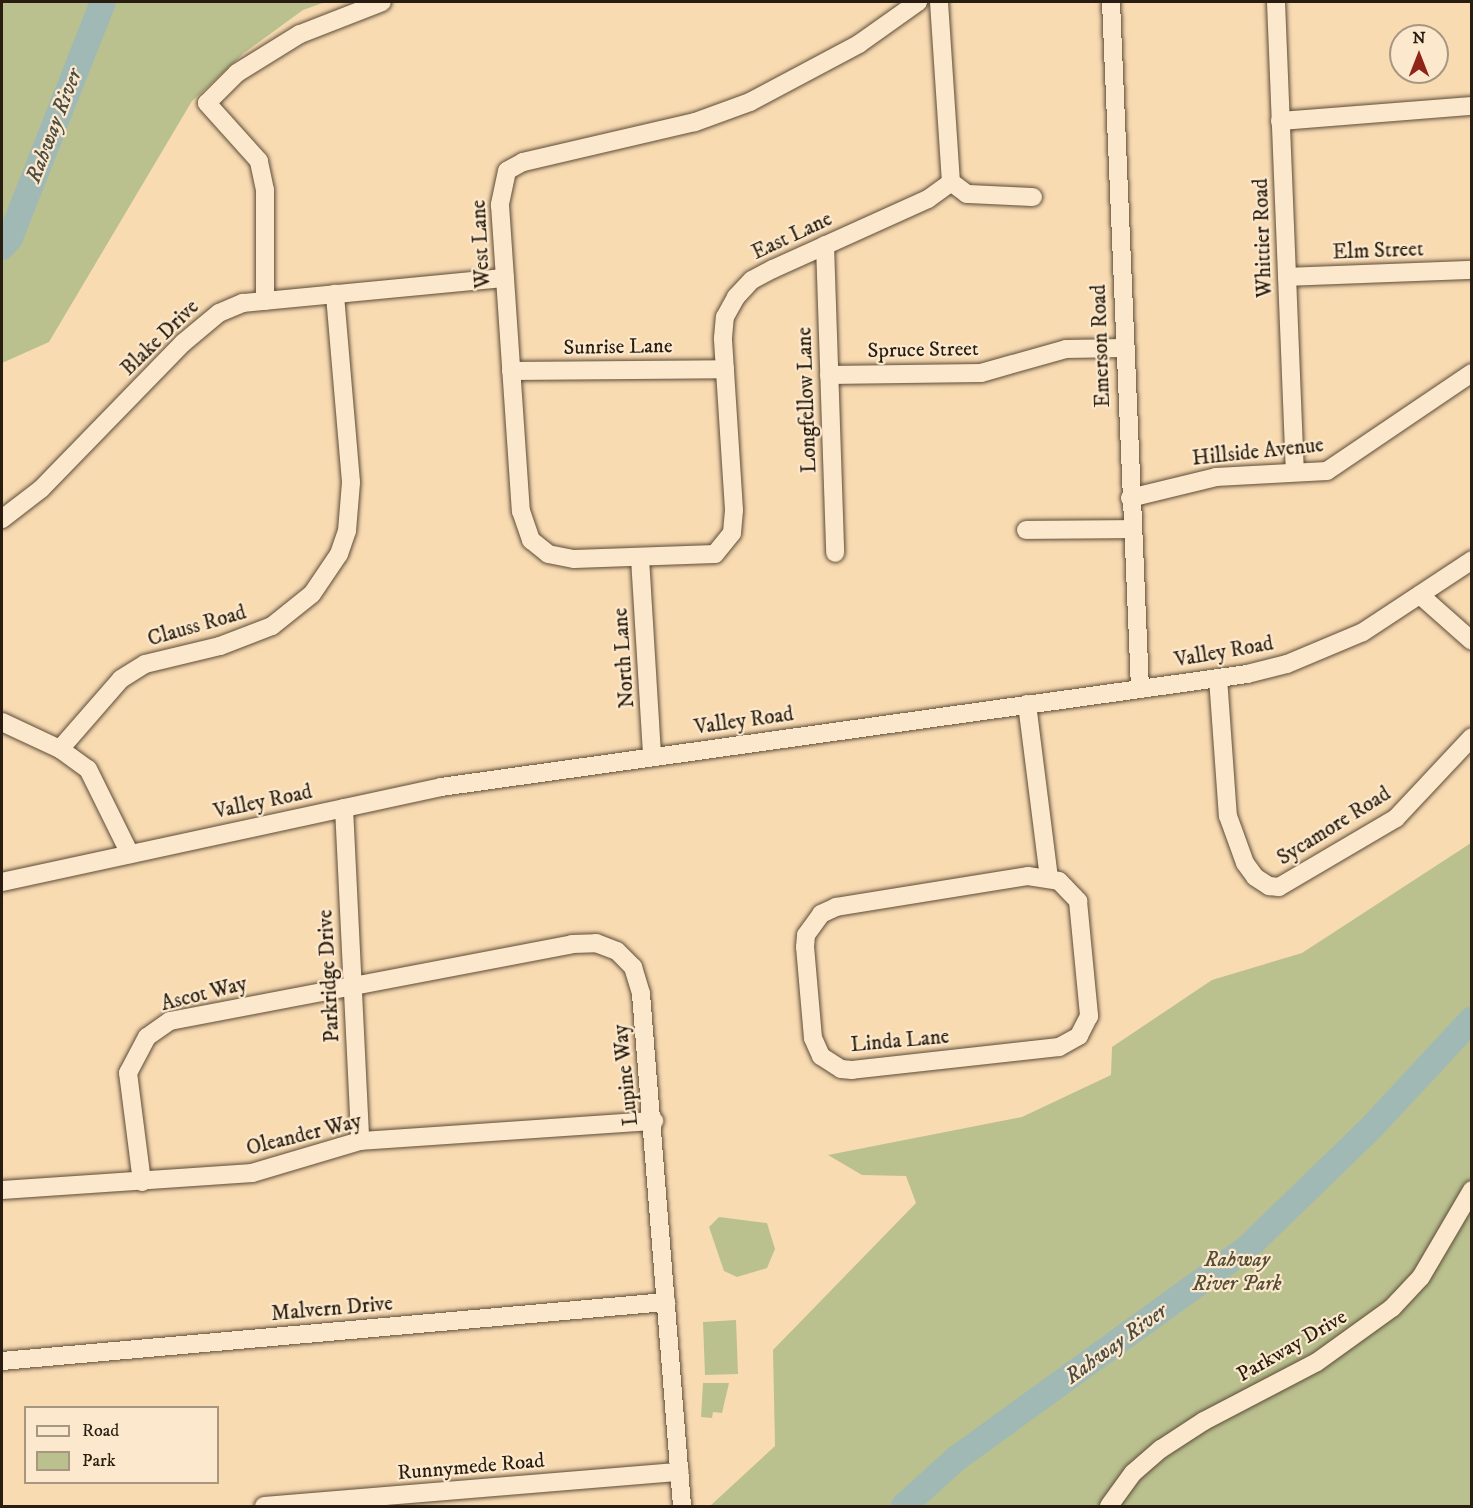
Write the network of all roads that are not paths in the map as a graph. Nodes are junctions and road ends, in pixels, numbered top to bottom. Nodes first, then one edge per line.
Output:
1 (382, 2) edge
2 (918, 2) edge
3 (939, 2) edge
4 (1111, 2) edge
5 (1276, 2) edge
6 (1472, 106) edge
7 (1280, 121) junction
8 (951, 182) junction
9 (1033, 197) dead end
10 (825, 245) junction
11 (1472, 270) edge
12 (1287, 277) junction
13 (505, 278) junction
14 (335, 294) junction
15 (265, 301) junction
16 (1123, 348) junction
17 (725, 369) junction
18 (511, 371) junction
19 (1472, 373) edge
20 (829, 375) junction
21 (1295, 472) junction
22 (1130, 498) junction
23 (2, 519) edge
24 (1132, 529) junction
25 (1026, 530) dead end
26 (835, 553) dead end
27 (640, 558) junction
28 (1472, 560) edge
29 (1420, 595) junction
30 (1472, 641) edge
31 (1218, 678) junction
32 (1140, 689) junction
33 (1027, 704) junction
34 (2, 722) edge
35 (1472, 737) edge
36 (60, 749) junction
37 (652, 756) junction
38 (344, 808) junction
39 (130, 854) junction
40 (1049, 877) junction
41 (2, 882) edge
42 (352, 986) junction
43 (654, 1121) junction
44 (360, 1141) junction
45 (142, 1182) junction
46 (2, 1190) edge
47 (1470, 1193) edge
48 (666, 1302) junction
49 (2, 1360) edge
50 (680, 1472) junction
51 (347, 1503) edge
52 (264, 1506) edge
53 (682, 1506) edge
54 (1109, 1506) edge

1 - 15 street
2 - 13 street, West Lane
3 - 8 street
4 - 16 street, Emerson Road
5 - 7 street, Whittier Road
6 - 7 street
7 - 12 street, Whittier Road
8 - 9 street
8 - 10 street, East Lane
10 - 17 street, East Lane
10 - 20 street, Longfellow Lane
11 - 12 street, Elm Street
12 - 21 street, Whittier Road
13 - 14 street, Blake Drive
13 - 18 street, West Lane
14 - 15 street, Blake Drive
14 - 36 street, Clauss Road
15 - 23 street, Blake Drive
16 - 20 street, Spruce Street
16 - 22 street, Emerson Road
17 - 18 street, Sunrise Lane
17 - 27 street, East Lane
18 - 27 street, West Lane
19 - 21 street, Hillside Avenue
20 - 26 street, Longfellow Lane
21 - 22 street, Hillside Avenue
22 - 24 street, Emerson Road
24 - 25 street
24 - 32 street, Emerson Road
27 - 37 street, North Lane
28 - 29 street, Valley Road
29 - 30 street
29 - 31 street, Valley Road
31 - 32 street, Valley Road
31 - 35 street, Sycamore Road
32 - 33 street, Valley Road
33 - 37 street, Valley Road
33 - 40 street
34 - 36 street
36 - 39 street
37 - 38 street, Valley Road
38 - 39 street, Valley Road
38 - 42 street, Parkridge Drive
39 - 41 street, Valley Road
40 - 40 street, Linda Lane
42 - 43 street, Lupine Way
42 - 44 street, Parkridge Drive
42 - 45 street, Ascot Way
43 - 44 street, Oleander Way
43 - 48 street, Lupine Way
44 - 45 street, Oleander Way
45 - 46 street, Oleander Way
47 - 54 street, Parkway Drive
48 - 49 street, Malvern Drive
48 - 50 street, Lupine Way
50 - 51 street, Runnymede Road
50 - 53 street, Lupine Way
51 - 52 street, Runnymede Road

